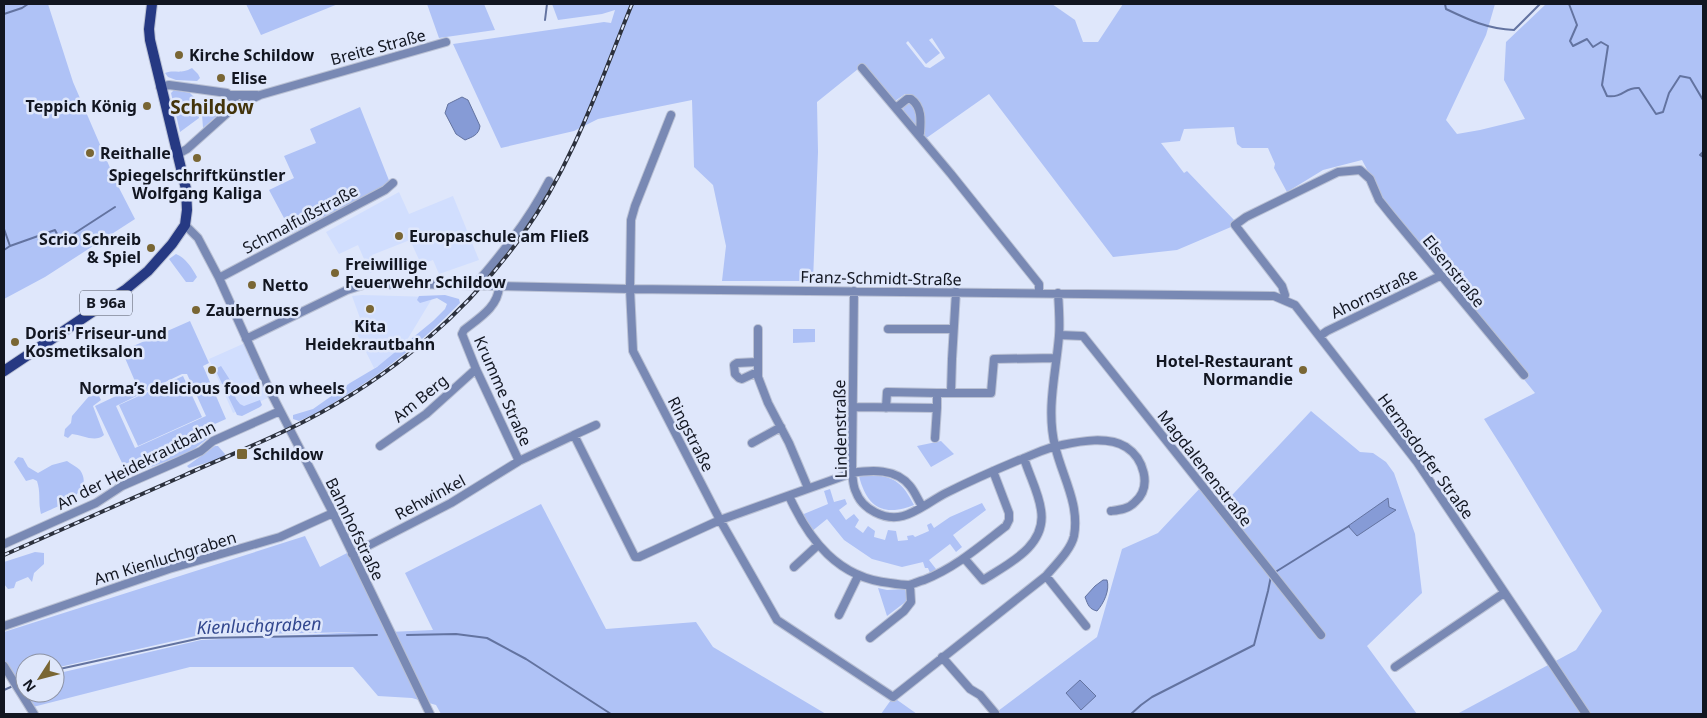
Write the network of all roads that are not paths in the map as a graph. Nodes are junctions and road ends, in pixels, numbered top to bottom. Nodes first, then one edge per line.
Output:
1 (152, 4) edge
2 (446, 42) dead end
3 (862, 68) dead end
4 (160, 87) junction
5 (229, 95) junction
6 (260, 95) junction
7 (234, 107) junction
8 (897, 107) junction
9 (671, 115) dead end
10 (919, 135) junction
11 (178, 154) junction
12 (1370, 180) joint
13 (549, 181) dead end
14 (393, 183) dead end
15 (185, 225) junction
16 (1440, 276) junction
17 (219, 278) junction
18 (478, 286) junction
19 (499, 287) junction
20 (630, 289) junction
21 (854, 291) junction
22 (956, 292) junction
23 (1039, 293) junction
24 (1058, 293) junction
25 (1284, 299) junction
26 (758, 329) dead end
27 (888, 329) dead end
28 (953, 330) junction
29 (1059, 334) junction
30 (1320, 336) junction
31 (246, 339) junction
32 (1056, 358) junction
33 (757, 362) junction
34 (476, 370) junction
35 (4, 371) edge
36 (757, 372) junction
37 (1524, 376) dead end
38 (952, 392) junction
39 (937, 393) junction
40 (853, 407) junction
41 (886, 408) junction
42 (937, 408) junction
43 (280, 411) junction
44 (596, 425) dead end
45 (781, 427) junction
46 (574, 435) junction
47 (936, 438) dead end
48 (752, 443) dead end
49 (380, 446) dead end
50 (1055, 446) junction
51 (1024, 458) junction
52 (520, 461) junction
53 (993, 471) junction
54 (852, 474) junction
55 (808, 488) junction
56 (789, 496) junction
57 (922, 506) junction
58 (1111, 511) dead end
59 (333, 514) junction
60 (720, 520) junction
61 (4, 544) edge
62 (818, 545) junction
63 (352, 554) junction
64 (964, 558) junction
65 (794, 567) dead end
66 (858, 576) junction
67 (1046, 576) junction
68 (910, 585) junction
69 (1504, 593) junction
70 (839, 615) dead end
71 (4, 626) edge
72 (1086, 626) dead end
73 (1321, 635) dead end
74 (870, 638) dead end
75 (942, 657) junction
76 (4, 666) edge
77 (1394, 667) dead end
78 (994, 713) edge
79 (34, 714) edge
80 (430, 714) edge
81 (1586, 714) edge

1 - 4 main road
2 - 6 street, Breite Straße
3 - 8 street
4 - 5 street, Breite Straße
4 - 11 main road
5 - 6 street, Breite Straße
5 - 7 street
6 - 7 street, Breite Straße
7 - 11 street, Breite Straße
8 - 10 street
8 - 10 street
9 - 20 street, Ringstraße
10 - 23 street
11 - 15 main road
12 - 16 street, Elsenstraße
12 - 25 street, Hermsdorfer Straße
13 - 18 street
14 - 17 street, Schmalfußstraße
15 - 17 street, Bahnhofstraße
15 - 35 main road, B 96a
16 - 30 street, Ahornstraße
16 - 37 street, Elsenstraße
17 - 31 street, Bahnhofstraße
18 - 19 street, Franz-Schmidt-Straße
18 - 31 street, Franz-Schmidt-Straße
19 - 20 street, Franz-Schmidt-Straße
19 - 34 street, Krumme Straße
20 - 21 street, Franz-Schmidt-Straße
20 - 60 street, Ringstraße
21 - 22 street, Franz-Schmidt-Straße
21 - 40 street, Lindenstraße
22 - 23 street, Franz-Schmidt-Straße
22 - 28 street
23 - 24 street, Franz-Schmidt-Straße
24 - 25 street, Franz-Schmidt-Straße
24 - 29 street
25 - 30 street, Hermsdorfer Straße
26 - 33 street
27 - 28 street
28 - 38 street
29 - 32 street
29 - 73 street, Magdalenenstraße
30 - 69 street, Hermsdorfer Straße
31 - 43 street, Bahnhofstraße
32 - 38 street
32 - 50 street
33 - 36 street
33 - 36 street
34 - 49 street, Am Berg
34 - 52 street, Krumme Straße
36 - 45 street
38 - 39 street
39 - 41 street
39 - 42 street
40 - 41 street
40 - 54 street, Lindenstraße
41 - 42 street
42 - 47 street
43 - 59 street, Bahnhofstraße
43 - 61 street, An der Heidekrautbahn
44 - 46 street, Krumme Straße
45 - 48 street
45 - 55 street
46 - 52 street, Krumme Straße
46 - 60 street
50 - 51 street, Lindenstraße
50 - 58 street, Lindenstraße
50 - 67 street
51 - 53 street, Lindenstraße
51 - 64 street
52 - 63 street, Rehwinkel
53 - 57 street, Lindenstraße
53 - 64 street
54 - 55 street
54 - 57 street
54 - 57 street, Lindenstraße
55 - 56 street
56 - 60 street
56 - 62 street
59 - 63 street, Bahnhofstraße
59 - 71 street, Am Kienluchgraben
60 - 75 street, Ringstraße
62 - 65 street
62 - 66 street
63 - 80 street, Bahnhofstraße
64 - 68 street
66 - 68 street
66 - 70 street
67 - 72 street
67 - 75 street
68 - 74 street
69 - 77 street
69 - 81 street, Hermsdorfer Straße
75 - 78 street
76 - 79 street

